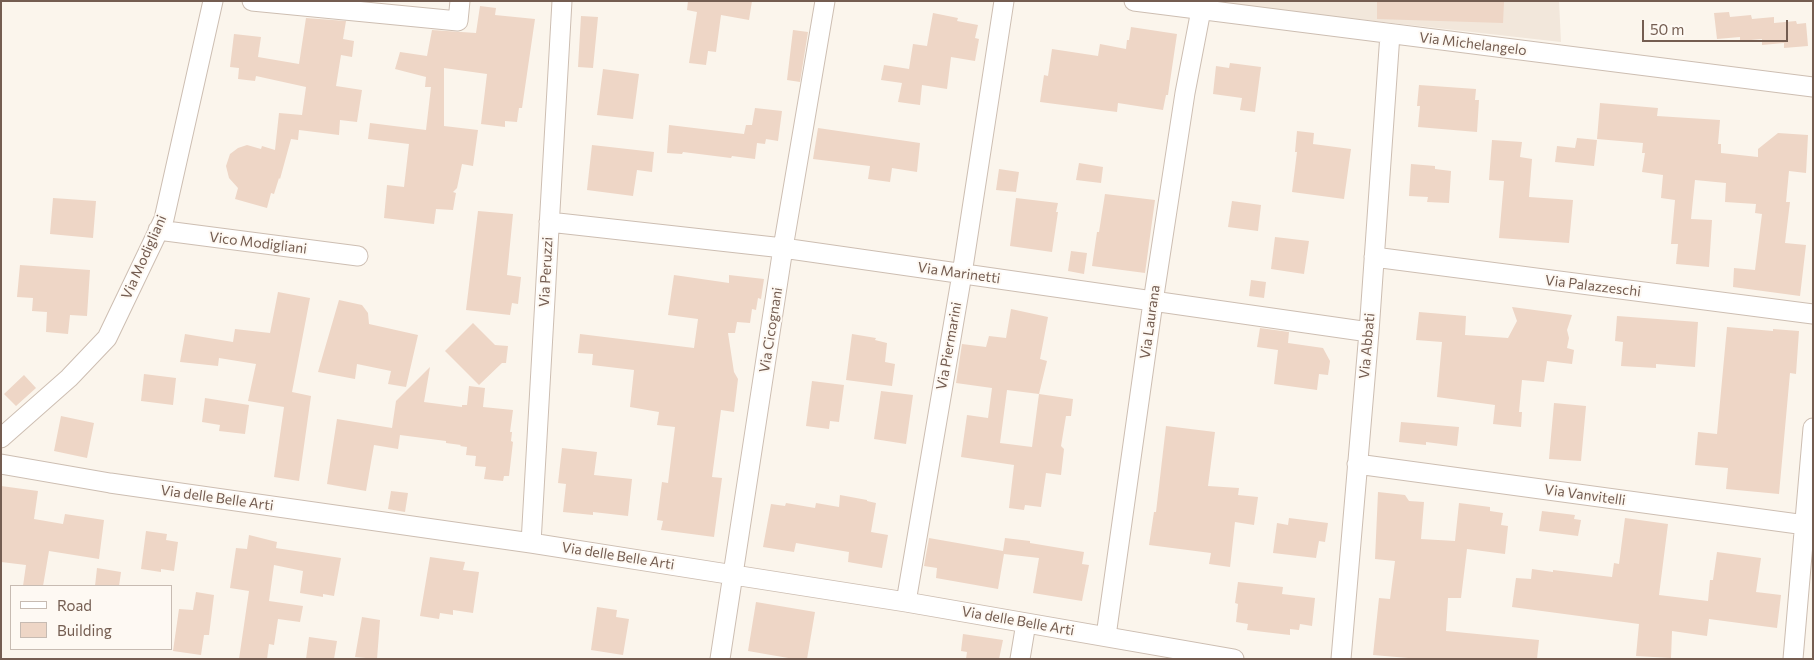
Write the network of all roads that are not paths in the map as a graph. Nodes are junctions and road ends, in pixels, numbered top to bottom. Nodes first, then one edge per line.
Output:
1 (213, 1) edge
2 (252, 1) edge
3 (460, 1) edge
4 (562, 1) edge
5 (825, 1) edge
6 (1004, 1) edge
7 (1134, 1) edge
8 (1201, 10) junction
9 (1390, 34) junction
10 (1813, 86) edge
11 (549, 222) junction
12 (158, 230) junction
13 (783, 248) junction
14 (358, 256) dead end
15 (1374, 257) junction
16 (962, 274) junction
17 (1153, 302) junction
18 (1813, 314) edge
19 (1369, 332) junction
20 (1813, 428) edge
21 (1, 438) edge
22 (1, 464) edge
23 (1358, 464) junction
24 (1809, 526) edge
25 (532, 543) junction
26 (734, 575) junction
27 (906, 602) junction
28 (1026, 623) junction
29 (1106, 636) junction
30 (720, 659) edge
31 (1020, 659) edge
32 (1234, 659) edge
33 (1340, 659) edge
34 (1793, 659) edge

1 - 12 street, Via Modigliani
2 - 3 street
4 - 11 street, Via Peruzzi
5 - 13 street, Via Cicognani
6 - 16 street, Via Piermarini
7 - 8 street, Via Michelangelo
8 - 9 street, Via Michelangelo
8 - 17 street, Via Laurana
9 - 10 street, Via Michelangelo
9 - 15 street, Via Abbati
11 - 13 street, Via Marinetti
11 - 25 street, Via Peruzzi
12 - 14 street, Vico Modigliani
12 - 21 street, Via Modigliani
13 - 16 street, Via Marinetti
13 - 26 street, Via Cicognani
15 - 18 street, Via Palazzeschi
15 - 19 street, Via Abbati
16 - 17 street, Via Marinetti
16 - 27 street, Via Piermarini
17 - 19 street, Via Marinetti
17 - 29 street, Via Laurana
19 - 23 street, Via Abbati
20 - 24 street
22 - 25 street, Via delle Belle Arti
23 - 24 street, Via Vanvitelli
23 - 33 street, Via Abbati
24 - 34 street
25 - 26 street, Via delle Belle Arti
26 - 27 street, Via delle Belle Arti
26 - 30 street, Via Cicognani
27 - 28 street, Via delle Belle Arti
28 - 29 street, Via delle Belle Arti
28 - 31 street
29 - 32 street, Via delle Belle Arti

